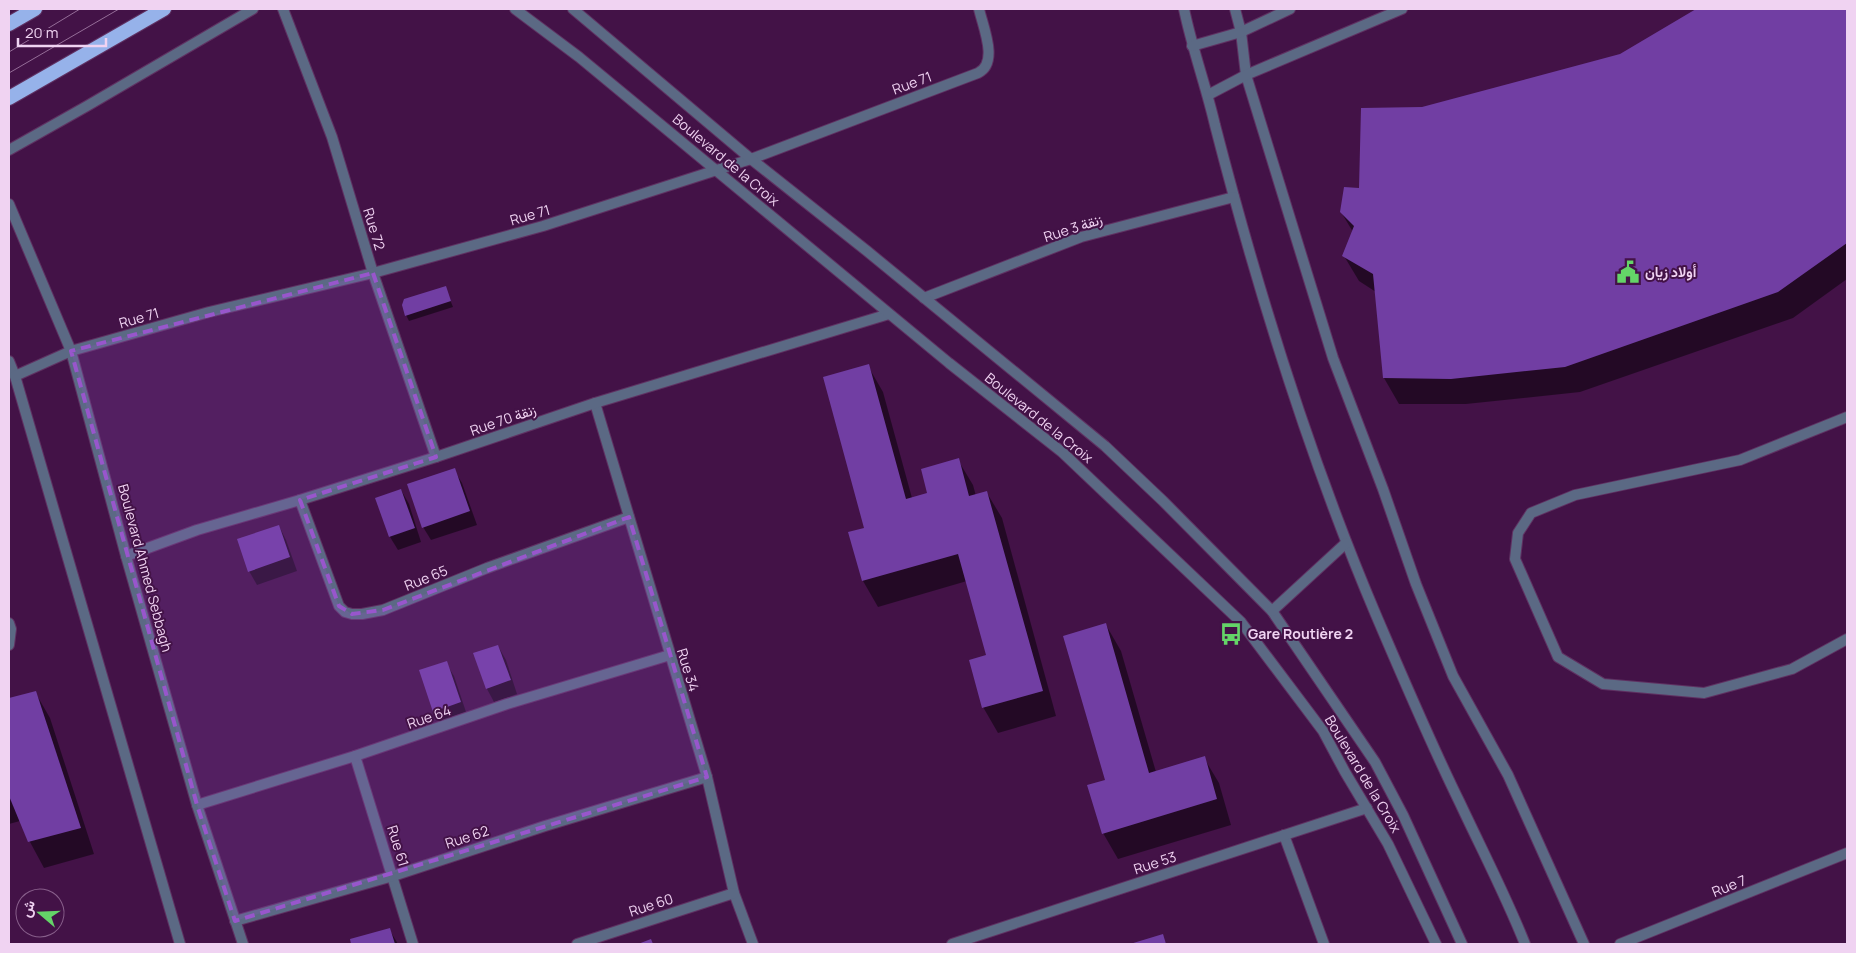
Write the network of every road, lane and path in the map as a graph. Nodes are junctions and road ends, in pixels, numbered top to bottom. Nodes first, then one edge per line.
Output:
1 (35, 9) edge
2 (164, 9) edge
3 (253, 9) edge
4 (283, 9) edge
5 (516, 9) edge
6 (573, 9) edge
7 (979, 9) edge
8 (1184, 9) edge
9 (1235, 9) edge
10 (1290, 9) edge
11 (1402, 9) edge
12 (9, 24) edge
13 (1241, 32) junction
14 (1192, 46) junction
15 (1246, 75) junction
16 (1208, 96) junction
17 (9, 98) edge
18 (9, 150) edge
19 (751, 159) junction
20 (718, 170) junction
21 (1234, 197) junction
22 (9, 204) edge
23 (373, 272) junction
24 (924, 298) junction
25 (889, 314) junction
26 (71, 351) junction
27 (9, 361) edge
28 (15, 376) junction
29 (595, 403) junction
30 (1847, 417) edge
31 (436, 457) junction
32 (300, 500) junction
33 (629, 517) junction
34 (1346, 543) junction
35 (126, 556) junction
36 (1272, 611) junction
37 (9, 623) edge
38 (1847, 639) edge
39 (9, 645) edge
40 (670, 655) junction
41 (355, 756) junction
42 (706, 777) junction
43 (197, 805) junction
44 (1366, 808) junction
45 (1284, 835) junction
46 (1847, 853) edge
47 (393, 876) junction
48 (734, 893) junction
49 (235, 921) junction
50 (180, 944) edge
51 (243, 944) edge
52 (413, 944) edge
53 (576, 944) edge
54 (753, 944) edge
55 (952, 944) edge
56 (1324, 944) edge
57 (1436, 944) edge
58 (1462, 944) edge
59 (1525, 944) edge
60 (1584, 944) edge
61 (1620, 944) edge

1 - 12 highway
2 - 17 highway
3 - 18 street
4 - 23 street, Rue 72
5 - 20 street, Boulevard de la Croix
6 - 19 street, Boulevard de la Croix
7 - 19 street, Rue 71
8 - 14 street
9 - 13 street
10 - 13 street
11 - 15 street
13 - 14 street
13 - 15 street
14 - 16 street
15 - 16 street
15 - 60 street
16 - 21 street
19 - 20 street, Rue 71
19 - 24 street, Boulevard de la Croix
20 - 23 street, Rue 71
20 - 25 street, Boulevard de la Croix
21 - 24 street, Rue 3 زنقة
21 - 34 street
22 - 26 street, Boulevard Ahmed Sebbagh
23 - 26 street, Rue 71
23 - 31 street, Rue 72
24 - 36 street, Boulevard de la Croix
25 - 29 street, Rue 70 زنقة
25 - 44 street, Boulevard de la Croix
26 - 28 street, Rue 71
26 - 35 street, Boulevard Ahmed Sebbagh
27 - 28 street
28 - 50 street
29 - 31 street, Rue 70 زنقة
29 - 33 street, Rue 34
30 - 38 street
31 - 32 street, Rue 70 زنقة
32 - 33 street, Rue 65
32 - 35 street, Rue 70 زنقة
33 - 40 street, Rue 34
34 - 36 street
34 - 59 street
35 - 43 street, Boulevard Ahmed Sebbagh
36 - 58 street, Boulevard de la Croix
37 - 39 street
40 - 41 street, Rue 64
40 - 42 street, Rue 34
41 - 43 street, Rue 64
41 - 47 street, Rue 61
42 - 47 street, Rue 62
42 - 48 street, Rue 34
43 - 49 street, Boulevard Ahmed Sebbagh
44 - 45 street, Rue 53
44 - 57 street, Boulevard de la Croix
45 - 55 street, Rue 53
45 - 56 street
46 - 61 street, Rue 7
47 - 49 street, Rue 62
47 - 52 street, Rue 61
48 - 53 street, Rue 60
48 - 54 street, Rue 34
49 - 51 street, Boulevard Ahmed Sebbagh

